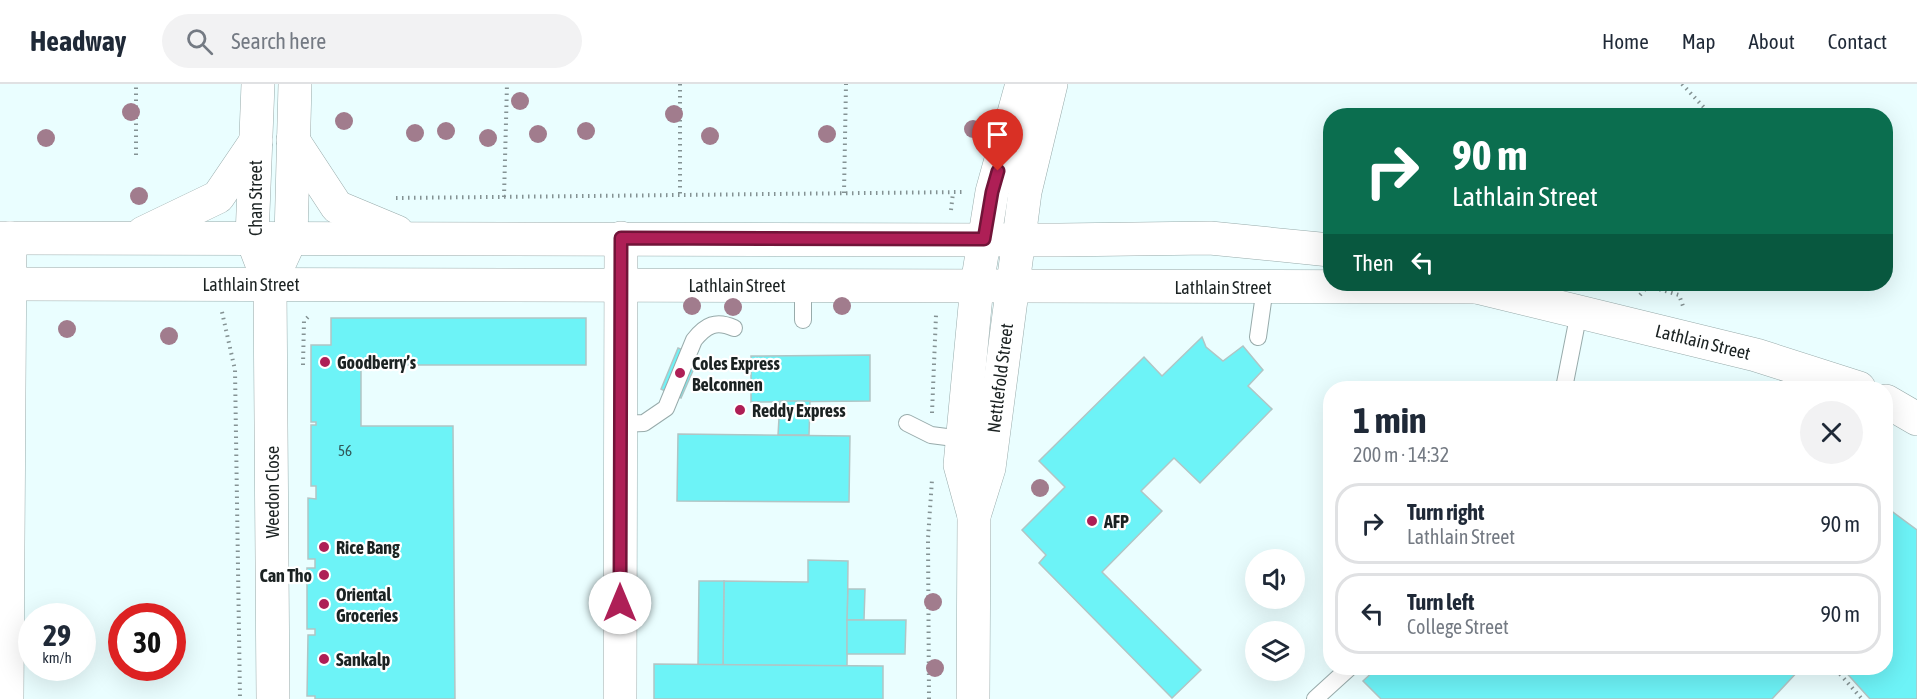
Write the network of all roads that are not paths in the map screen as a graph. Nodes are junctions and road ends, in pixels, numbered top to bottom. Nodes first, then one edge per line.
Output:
1 (258, 84) edge
2 (295, 84) edge
3 (1022, 84) edge
4 (1051, 84) edge
5 (293, 140) junction
6 (256, 141) junction
7 (133, 237) junction
8 (5, 238) edge
9 (252, 238) junction
10 (291, 238) junction
11 (411, 238) junction
12 (621, 238) junction
13 (984, 239) junction
14 (1018, 239) junction
15 (1323, 249) edge
16 (5, 284) edge
17 (270, 285) junction
18 (621, 285) junction
19 (803, 285) junction
20 (977, 285) junction
21 (1012, 286) junction
22 (1323, 286) edge
23 (1265, 287) junction
24 (1494, 291) edge
25 (1580, 312) junction
26 (803, 320) dead end
27 (734, 328) dead end
28 (1258, 337) dead end
29 (1565, 381) edge
30 (1837, 381) edge
31 (1893, 405) edge
32 (1917, 419) edge
33 (635, 422) junction
34 (907, 423) dead end
35 (963, 439) junction
36 (974, 516) junction
37 (1341, 675) edge
38 (7, 699) edge
39 (273, 699) edge
40 (620, 699) edge
41 (973, 699) edge
42 (1315, 699) edge

1 - 6 street, Chan Street
2 - 5 street, Chan Street
3 - 13 street, Nettlefold Street
4 - 14 street, Nettlefold Street
5 - 10 street, Chan Street
5 - 11 street
6 - 7 street
6 - 9 street, Chan Street
7 - 8 street
7 - 9 street
8 - 16 street
9 - 10 street
9 - 17 street, Chan Street
10 - 11 street
10 - 17 street, Chan Street
11 - 12 street
12 - 13 street
12 - 18 street
13 - 14 street
13 - 20 street, Nettlefold Street
14 - 15 street
14 - 21 street, Nettlefold Street
16 - 17 street, Lathlain Street
16 - 38 street
17 - 18 street, Lathlain Street
17 - 39 street, Weedon Close
18 - 19 street, Lathlain Street
18 - 33 street
19 - 20 street, Lathlain Street
19 - 26 lane
20 - 21 street, Lathlain Street
20 - 35 street, Nettlefold Street
21 - 23 street, Lathlain Street
21 - 36 street, Nettlefold Street
22 - 23 street, Lathlain Street
23 - 28 lane
24 - 25 street, Lathlain Street
25 - 29 lane
25 - 30 street, Lathlain Street
27 - 33 lane
31 - 32 street
33 - 40 street
34 - 35 lane
35 - 36 street, Nettlefold Street
36 - 41 street, Nettlefold Street
37 - 42 lane

